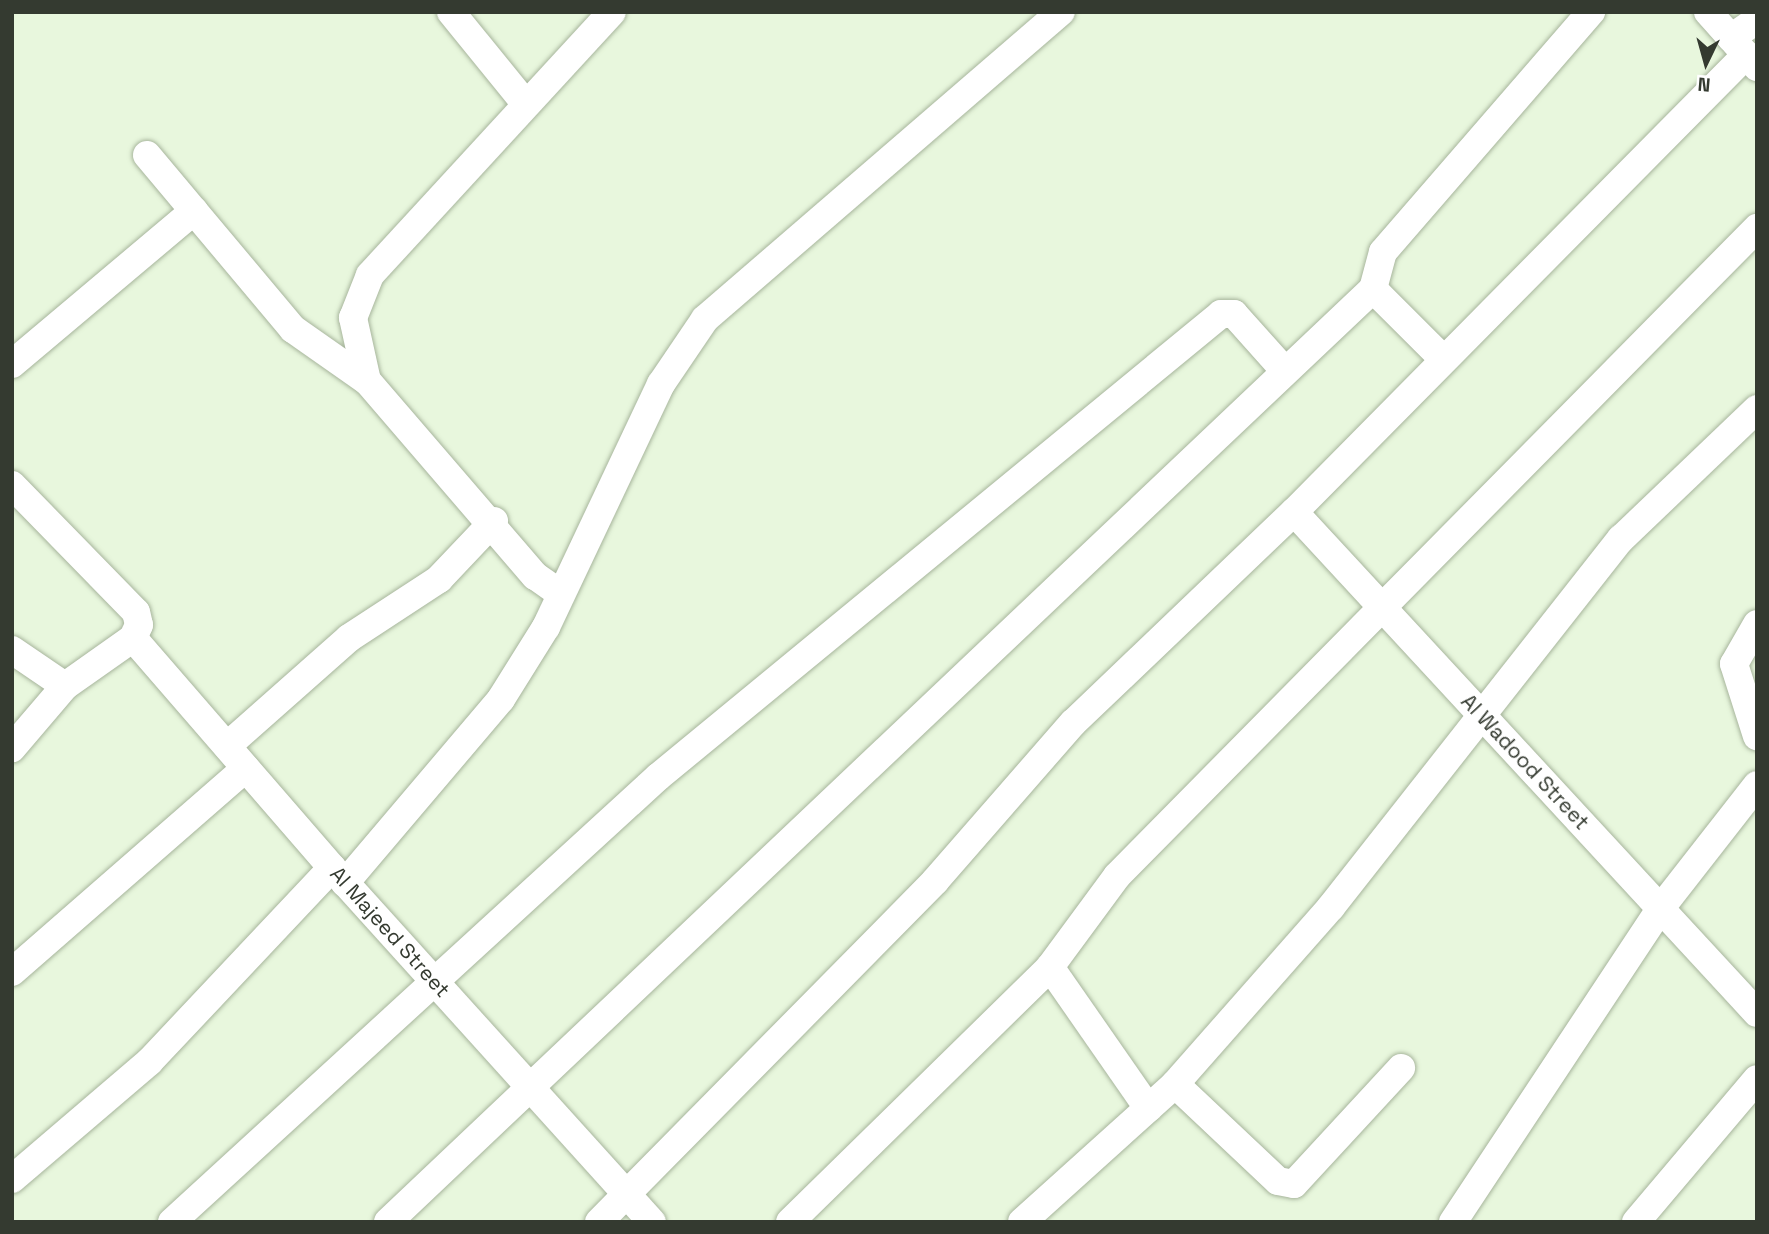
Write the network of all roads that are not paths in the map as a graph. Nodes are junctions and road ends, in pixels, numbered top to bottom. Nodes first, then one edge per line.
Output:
1 (451, 12) edge
2 (612, 12) edge
3 (1061, 12) edge
4 (1591, 12) edge
5 (1708, 12) edge
6 (1757, 19) edge
7 (1745, 53) edge
8 (524, 103) junction
9 (147, 155) dead end
10 (194, 211) junction
11 (1757, 228) edge
12 (1373, 289) junction
13 (1444, 360) junction
14 (12, 364) edge
15 (1284, 370) junction
16 (367, 381) junction
17 (1757, 409) edge
18 (12, 485) edge
19 (1294, 512) junction
20 (494, 521) junction
21 (561, 594) junction
22 (1384, 608) junction
23 (1757, 624) edge
24 (133, 638) junction
25 (12, 650) edge
26 (65, 686) junction
27 (1484, 717) junction
28 (1757, 736) edge
29 (227, 746) junction
30 (12, 748) edge
31 (246, 768) junction
32 (1757, 785) edge
33 (338, 876) junction
34 (1660, 909) junction
35 (1050, 967) junction
36 (12, 972) edge
37 (432, 981) junction
38 (1757, 1013) edge
39 (1401, 1068) dead end
40 (1757, 1079) edge
41 (531, 1082) junction
42 (1175, 1084) junction
43 (1148, 1108) junction
44 (12, 1179) edge
45 (627, 1194) junction
46 (173, 1222) edge
47 (388, 1222) edge
48 (599, 1222) edge
49 (652, 1222) edge
50 (790, 1222) edge
51 (1022, 1222) edge
52 (1453, 1222) edge
53 (1636, 1222) edge

1 - 8 street
2 - 8 street
3 - 21 street
4 - 12 street
5 - 7 street
6 - 7 street
7 - 13 street
8 - 16 street
9 - 10 street
10 - 14 street
10 - 16 street
11 - 22 street
12 - 13 street
12 - 15 street
13 - 19 street
15 - 37 street
15 - 41 street
16 - 20 street
17 - 27 street
18 - 24 street
19 - 22 street, Al Wadood Street
19 - 45 street
20 - 21 street
20 - 29 street
21 - 33 street
22 - 27 street, Al Wadood Street
22 - 35 street
23 - 28 street
24 - 26 street
24 - 29 street, Al Majeed Street
25 - 26 street
26 - 30 street
27 - 34 street, Al Wadood Street
27 - 42 street
29 - 31 street, Al Majeed Street
31 - 33 street, Al Majeed Street
31 - 36 street
32 - 34 street
33 - 37 street, Al Majeed Street
33 - 44 street
34 - 38 street, Al Wadood Street
34 - 52 street
35 - 43 street
35 - 50 street
37 - 41 street, Al Majeed Street
37 - 46 street
39 - 42 street
40 - 53 street
41 - 45 street, Al Majeed Street
41 - 47 street
42 - 43 street
43 - 51 street
45 - 48 street
45 - 49 street, Al Majeed Street

